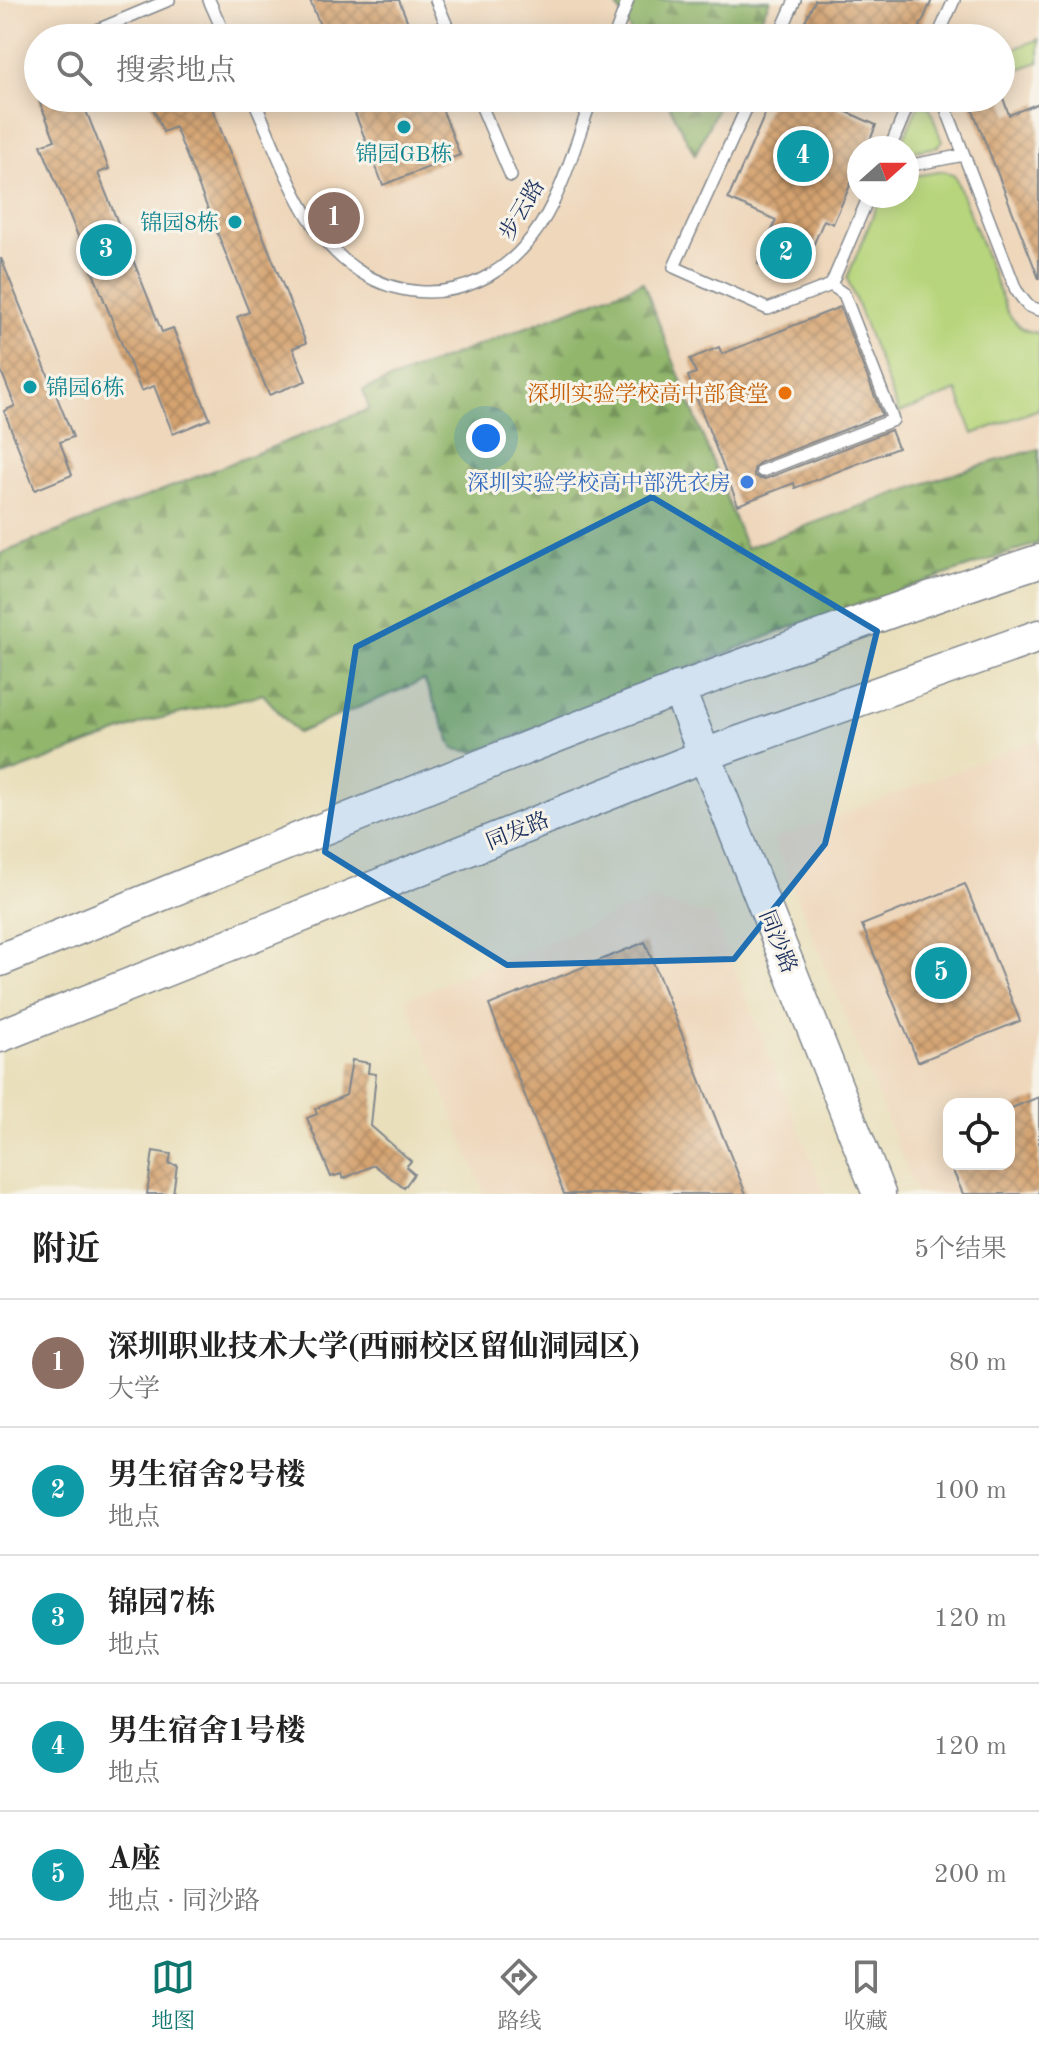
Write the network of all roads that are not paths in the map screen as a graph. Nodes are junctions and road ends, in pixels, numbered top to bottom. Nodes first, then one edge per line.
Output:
1 (169, 0) edge
2 (209, 0) edge
3 (436, 0) edge
4 (628, 0) edge
5 (795, 0) edge
6 (954, 0) edge
7 (112, 24) edge
8 (220, 24) edge
9 (446, 24) edge
10 (619, 24) edge
11 (784, 24) edge
12 (943, 24) edge
13 (259, 112) edge
14 (484, 112) edge
15 (587, 112) edge
16 (745, 112) edge
17 (905, 112) edge
18 (947, 112) edge
19 (895, 136) edge
20 (964, 155) junction
21 (919, 164) edge
22 (511, 176) dead end
23 (864, 208) edge
24 (831, 285) junction
25 (1039, 310) edge
26 (762, 471) dead end
27 (1039, 561) edge
28 (1039, 636) edge
29 (678, 688) junction
30 (705, 756) junction
31 (0, 960) edge
32 (0, 1036) edge
33 (879, 1194) edge

1 - 7 lane
2 - 8 lane
3 - 9 lane
4 - 10 lane
5 - 11 lane
6 - 12 lane
13 - 15 lane, 步云路
14 - 22 lane
16 - 24 lane
17 - 19 lane
18 - 20 lane
20 - 21 lane
20 - 25 lane
23 - 24 lane
24 - 26 lane
27 - 29 main road
28 - 30 main road, 同发路
29 - 30 main road, 同沙路
29 - 31 main road
30 - 32 main road, 同发路
30 - 33 main road, 同沙路

